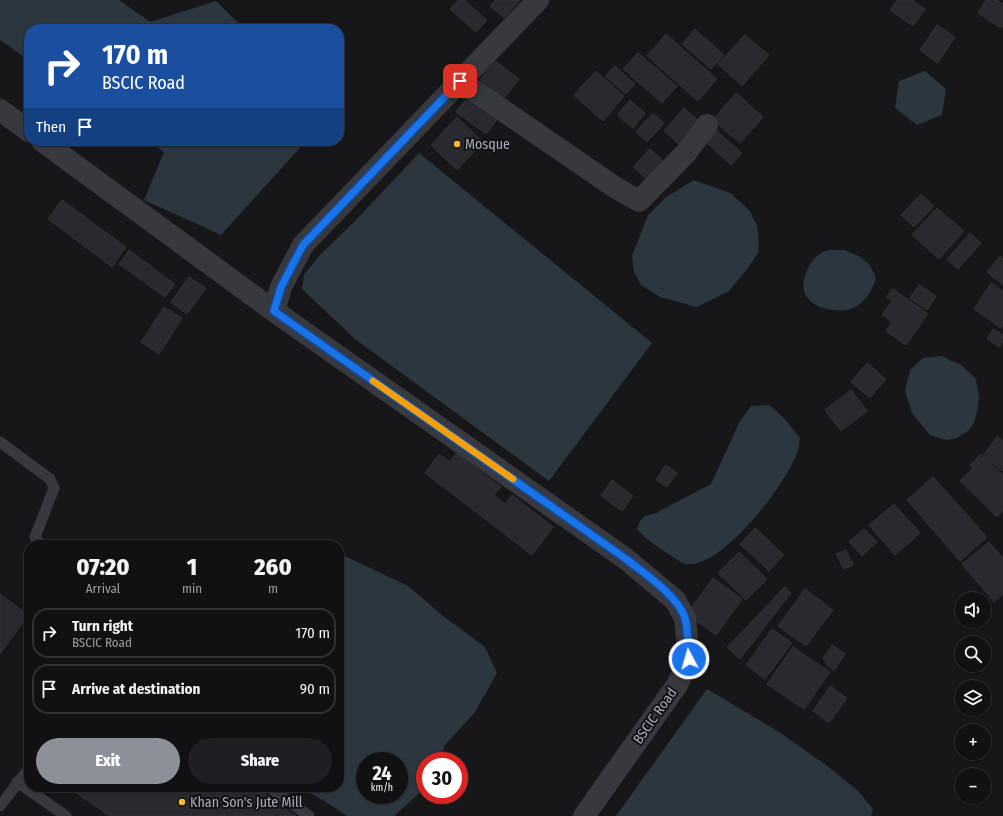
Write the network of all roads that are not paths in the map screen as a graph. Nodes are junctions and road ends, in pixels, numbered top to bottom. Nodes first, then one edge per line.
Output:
1 (538, 0) edge
2 (460, 81) junction
3 (0, 110) edge
4 (707, 125) dead end
5 (24, 127) edge
6 (49, 146) edge
7 (274, 311) junction
8 (0, 442) edge
9 (36, 540) edge
10 (24, 774) edge
11 (17, 782) junction
12 (24, 787) edge
13 (31, 792) edge
14 (276, 792) edge
15 (0, 806) edge
16 (66, 816) edge
17 (309, 816) edge
18 (584, 816) edge

1 - 2 street
2 - 4 street
2 - 7 street
3 - 5 street
6 - 7 street, BSCIC Road
7 - 18 street, BSCIC Road
8 - 9 lane
10 - 11 lane
11 - 12 lane
11 - 15 lane
13 - 16 lane
14 - 17 lane

